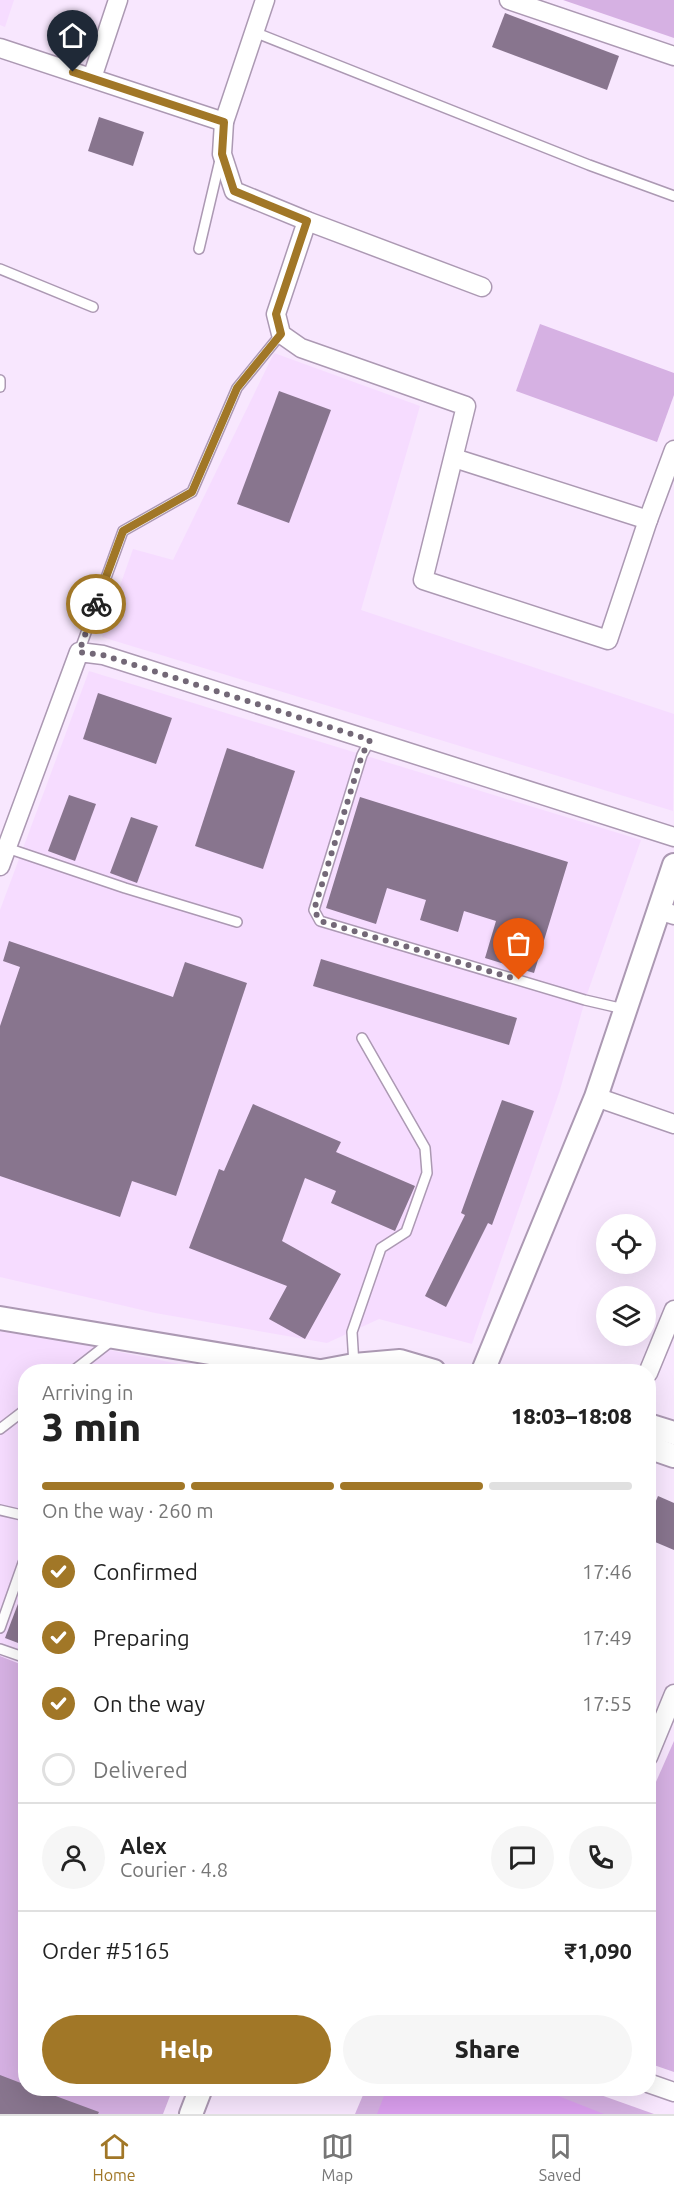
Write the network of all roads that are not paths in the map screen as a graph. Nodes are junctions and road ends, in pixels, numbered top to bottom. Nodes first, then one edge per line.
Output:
1 (118, 0) edge
2 (265, 0) edge
3 (509, 0) edge
4 (254, 32) junction
5 (0, 48) edge
6 (674, 56) edge
7 (92, 78) junction
8 (224, 122) junction
9 (222, 154) junction
10 (674, 196) edge
11 (307, 221) junction
12 (199, 249) dead end
13 (0, 269) edge
14 (482, 287) dead end
15 (93, 307) dead end
16 (281, 334) junction
17 (0, 380) edge
18 (0, 387) edge
19 (674, 450) edge
20 (454, 458) junction
21 (668, 481) edge
22 (648, 520) junction
23 (79, 652) junction
24 (370, 740) junction
25 (674, 837) edge
26 (7, 848) junction
27 (674, 865) edge
28 (0, 866) edge
29 (666, 912) edge
30 (237, 922) dead end
31 (624, 1009) junction
32 (362, 1038) dead end
33 (596, 1097) junction
34 (674, 1124) edge
35 (674, 1310) edge
36 (0, 1318) edge
37 (115, 1338) junction
38 (82, 1364) edge
39 (277, 1364) edge
40 (354, 1364) edge
41 (366, 1364) edge
42 (410, 1364) edge
43 (486, 1364) edge
44 (652, 1364) edge
45 (18, 1415) edge
46 (656, 1427) edge
47 (0, 1429) edge
48 (674, 1433) edge
49 (656, 1450) edge
50 (674, 1456) edge
51 (0, 1510) edge
52 (18, 1514) edge
53 (18, 1577) edge
54 (0, 1628) edge
55 (0, 1649) edge
56 (18, 1655) edge
57 (674, 1694) edge
58 (656, 1738) edge
59 (656, 2086) edge
60 (674, 2092) edge
61 (198, 2096) edge
62 (191, 2114) edge

1 - 7 street
2 - 4 street
3 - 6 street
4 - 8 street
4 - 10 lane
5 - 7 street
7 - 8 street
8 - 9 street
9 - 11 street
9 - 12 lane
11 - 14 street
11 - 16 street
13 - 15 lane
16 - 20 street
16 - 23 lane
17 - 18 lane
19 - 21 street
20 - 22 street
20 - 22 street
21 - 22 street
23 - 24 street
23 - 26 street
24 - 25 street
24 - 31 lane
26 - 28 street
26 - 30 lane
27 - 29 street
29 - 31 street
31 - 33 street
32 - 40 lane
33 - 34 street
33 - 43 street
35 - 44 street
36 - 37 street
37 - 38 lane
37 - 39 street
41 - 42 street
45 - 47 lane
46 - 48 street
49 - 50 street
51 - 52 lane
53 - 54 lane
55 - 56 lane
57 - 58 street
59 - 60 street
61 - 62 street

